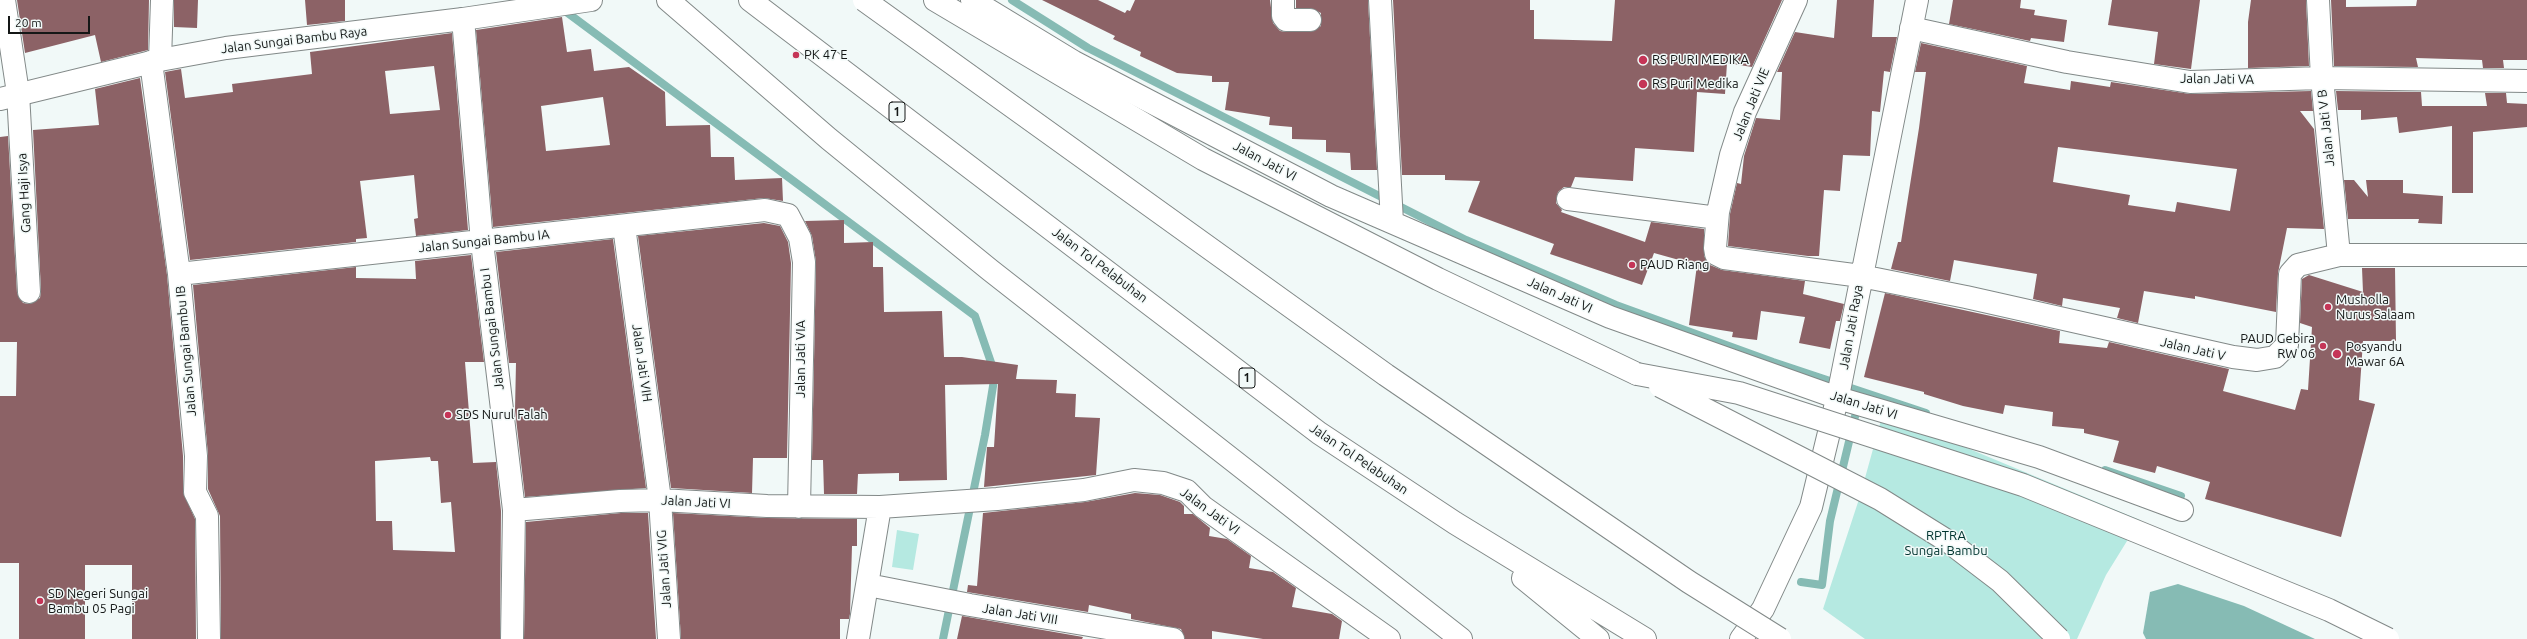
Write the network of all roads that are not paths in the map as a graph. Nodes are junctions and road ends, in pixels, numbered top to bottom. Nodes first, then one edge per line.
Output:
1 (4, 0) edge
2 (162, 0) edge
3 (668, 0) edge
4 (750, 0) edge
5 (864, 0) edge
6 (935, 0) edge
7 (972, 0) edge
8 (1283, 0) edge
9 (1380, 0) edge
10 (1796, 0) edge
11 (1917, 0) edge
12 (2318, 0) edge
13 (582, 1) edge
14 (463, 19) junction
15 (1310, 20) dead end
16 (1922, 31) junction
17 (155, 61) junction
18 (2322, 78) junction
19 (2527, 80) edge
20 (9, 96) edge
21 (1568, 199) dead end
22 (1391, 210) junction
23 (1718, 212) junction
24 (788, 214) joint
25 (624, 226) junction
26 (482, 242) junction
27 (2339, 255) junction
28 (2527, 255) edge
29 (179, 274) junction
30 (1870, 278) junction
31 (29, 292) dead end
32 (1637, 374) junction
33 (1849, 399) junction
34 (660, 500) junction
35 (799, 507) junction
36 (880, 507) junction
37 (514, 510) junction
38 (2182, 510) dead end
39 (1455, 523) junction
40 (868, 585) junction
41 (209, 639) edge
42 (512, 639) edge
43 (669, 639) edge
44 (858, 639) edge
45 (1173, 639) edge
46 (1389, 639) edge
47 (1461, 639) edge
48 (1598, 639) edge
49 (1645, 639) edge
50 (1741, 639) edge
51 (1780, 639) edge
52 (2058, 639) edge
53 (2388, 639) edge

1 - 20 main road, Gang Haji Isya
2 - 17 main road, Jalan Sungai Bambu IB
3 - 47 main road
4 - 39 main road, Jalan Tol Pelabuhan / 1
5 - 51 main road, bridge
6 - 32 main road
7 - 22 main road, Jalan Jati VI
8 - 15 main road
9 - 22 main road
10 - 23 main road, Jalan Jati VIE
11 - 16 main road, Jalan Jati Raya
12 - 18 main road, Jalan Jati V B
13 - 14 main road, Jalan Sungai Bambu Raya
14 - 17 main road, Jalan Sungai Bambu Raya
14 - 26 main road, Jalan Sungai Bambu I
16 - 18 main road, Jalan Jati VA
16 - 30 main road, Jalan Jati Raya
17 - 20 main road, Jalan Sungai Bambu Raya
17 - 29 main road, Jalan Sungai Bambu IB
18 - 19 main road, Jalan Jati VA
18 - 27 main road, Jalan Jati V B
20 - 31 main road, Gang Haji Isya
21 - 23 main road
22 - 33 main road, Jalan Jati VI
23 - 30 main road, Jalan Jati VIE
24 - 25 main road, Jalan Sungai Bambu IA
24 - 35 main road, Jalan Jati VIA
25 - 26 main road, Jalan Sungai Bambu IA
25 - 34 main road, Jalan Jati VIH
26 - 29 main road, Jalan Sungai Bambu IA
26 - 37 main road, Jalan Sungai Bambu I
27 - 28 main road, Jalan Jati V
27 - 30 main road, Jalan Jati V
29 - 41 main road, Jalan Sungai Bambu IB
30 - 33 main road, Jalan Jati Raya
32 - 52 main road, bridge
32 - 53 main road, bridge
33 - 38 main road, Jalan Jati VI
33 - 50 main road, Jalan Jati Raya
34 - 35 main road, Jalan Jati VI
34 - 37 main road, Jalan Jati VI
34 - 43 main road, Jalan Jati VIG
35 - 36 main road, Jalan Jati VI
36 - 40 main road
36 - 46 main road, Jalan Jati VI
37 - 42 main road, Jalan Sungai Bambu I
39 - 48 main road
39 - 49 main road
40 - 44 main road
40 - 45 main road, Jalan Jati VIII

